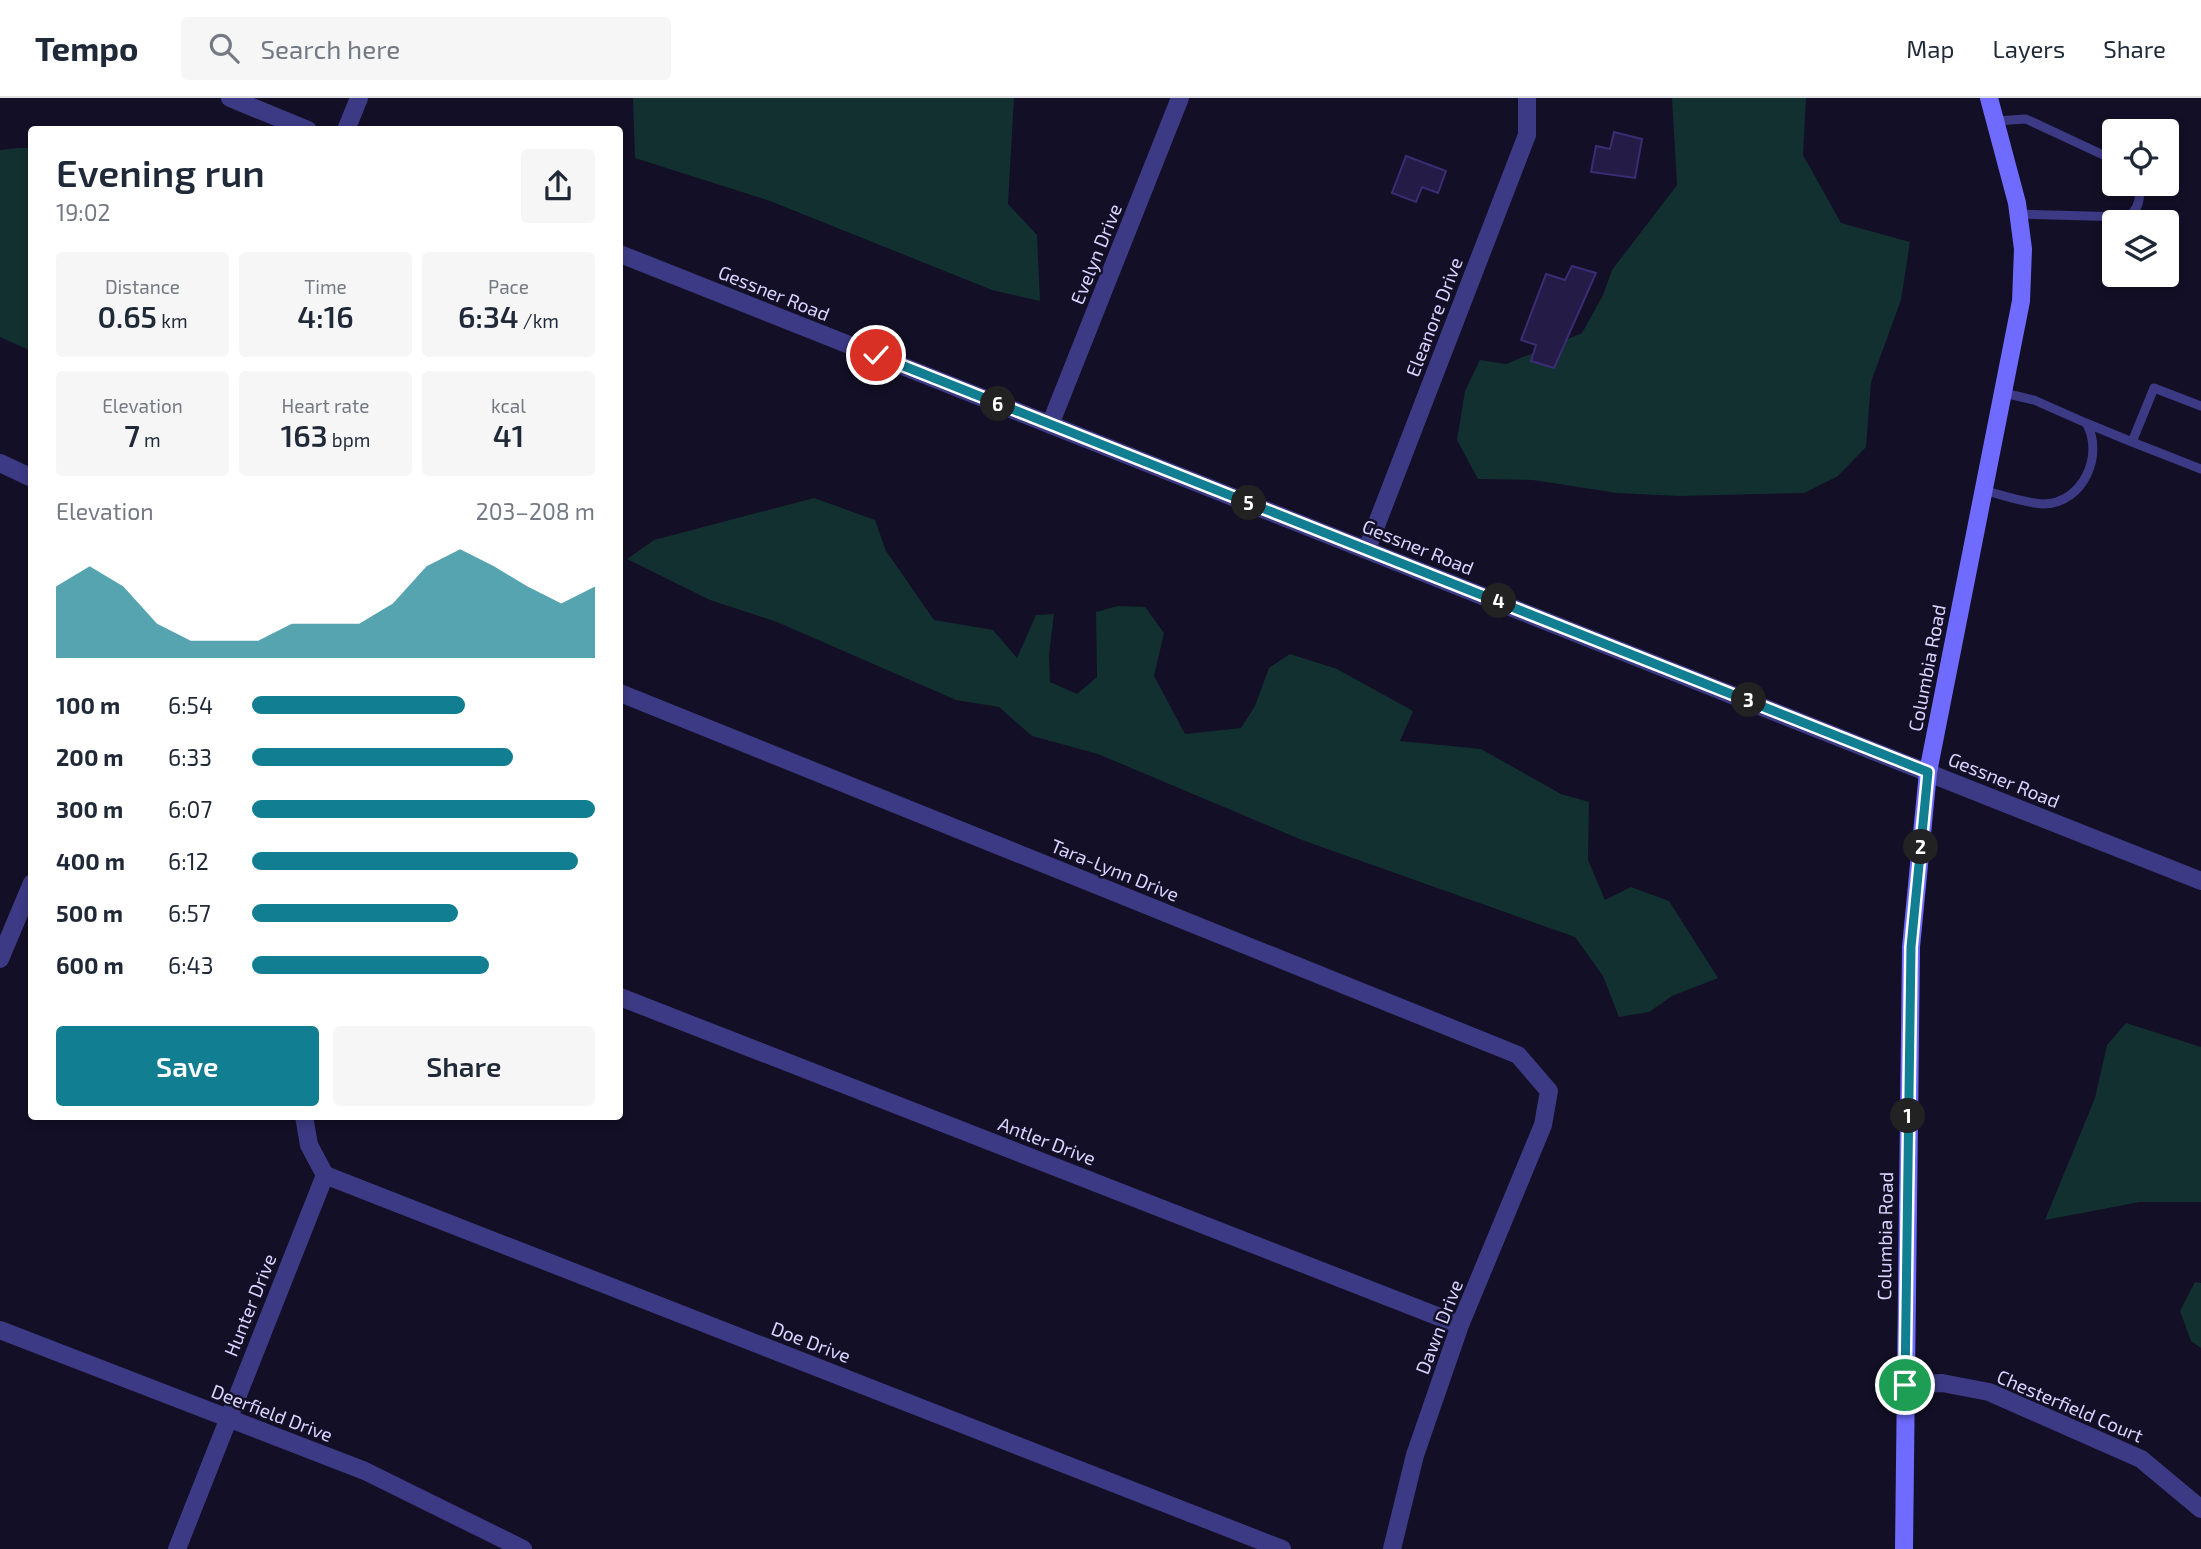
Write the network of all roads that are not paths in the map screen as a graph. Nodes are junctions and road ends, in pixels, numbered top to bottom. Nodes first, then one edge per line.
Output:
1 (230, 98) edge
2 (359, 98) edge
3 (1180, 98) edge
4 (1527, 98) edge
5 (1989, 98) edge
6 (1995, 121) junction
7 (298, 126) edge
8 (348, 126) edge
9 (2102, 154) edge
10 (2140, 196) edge
11 (2018, 214) junction
12 (623, 255) edge
13 (2004, 393) junction
14 (2201, 406) edge
15 (2086, 423) junction
16 (1050, 425) junction
17 (2132, 442) junction
18 (0, 463) edge
19 (2201, 469) edge
20 (28, 476) edge
21 (1983, 490) junction
22 (1367, 549) junction
23 (623, 693) edge
24 (1928, 772) junction
25 (2201, 881) edge
26 (28, 892) edge
27 (0, 959) edge
28 (623, 998) edge
29 (305, 1120) edge
30 (1544, 1125) joint
31 (325, 1175) junction
32 (1460, 1325) junction
33 (0, 1330) edge
34 (1905, 1385) junction
35 (228, 1418) junction
36 (2201, 1509) edge
37 (177, 1549) edge
38 (523, 1549) edge
39 (1282, 1549) edge
40 (1392, 1549) edge
41 (1904, 1549) edge

1 - 7 street
2 - 8 street
3 - 16 street, Evelyn Drive
4 - 22 street, Eleanore Drive
5 - 6 main road, Columbia Road
6 - 9 lane
6 - 11 main road, Columbia Road
10 - 11 lane
11 - 13 main road, Columbia Road
12 - 16 street, Gessner Road
13 - 15 lane
13 - 21 main road, Columbia Road
14 - 17 lane
15 - 17 lane
15 - 21 lane
16 - 22 street, Gessner Road
17 - 19 lane
18 - 20 street
21 - 24 main road, Columbia Road
22 - 24 street, Gessner Road
23 - 30 street, Tara-Lynn Drive
24 - 25 street, Gessner Road
24 - 34 main road, Columbia Road
26 - 27 street
28 - 32 street, Antler Drive
29 - 31 street
30 - 32 street, Dawn Drive
31 - 35 street, Hunter Drive
31 - 39 street, Doe Drive
32 - 40 street, Dawn Drive
33 - 35 street, Deerfield Drive
34 - 36 street, Chesterfield Court
34 - 41 main road, Columbia Road
35 - 37 street, Hunter Drive
35 - 38 street, Deerfield Drive

